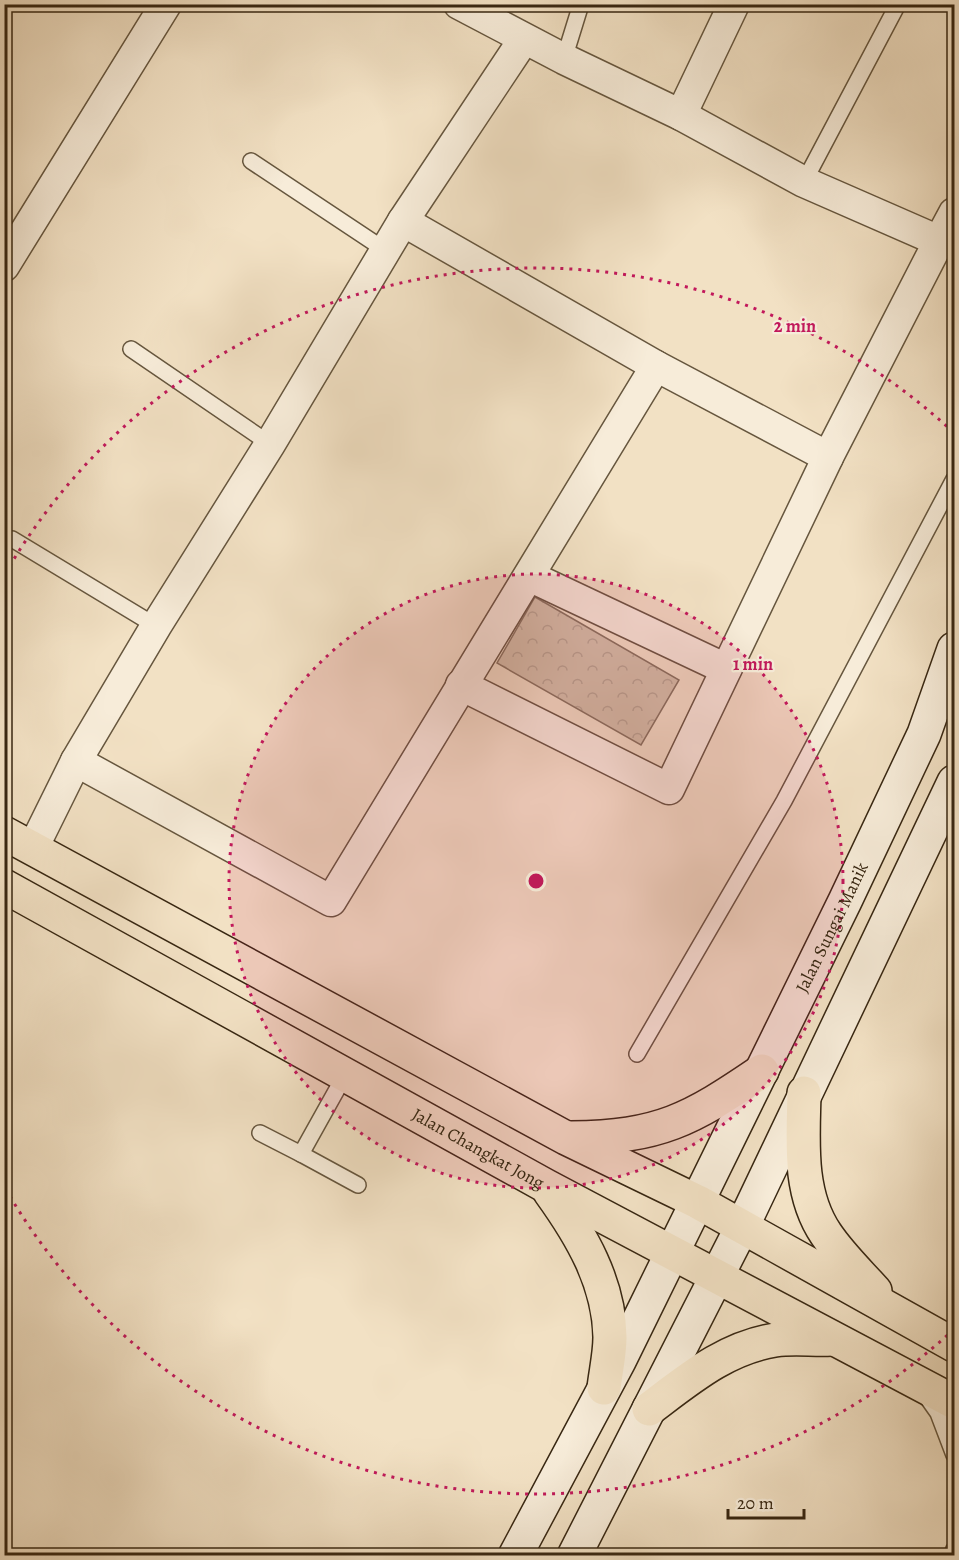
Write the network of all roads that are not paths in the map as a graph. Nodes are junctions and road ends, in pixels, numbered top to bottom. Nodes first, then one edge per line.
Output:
1 (166, 4) edge
2 (459, 4) edge
3 (581, 4) edge
4 (734, 4) edge
5 (898, 4) edge
6 (524, 39) junction
7 (564, 59) junction
8 (681, 115) junction
9 (251, 161) dead end
10 (804, 182) junction
11 (954, 213) edge
12 (404, 221) junction
13 (939, 241) junction
14 (385, 250) junction
15 (4, 266) edge
16 (131, 349) dead end
17 (656, 366) junction
18 (270, 444) junction
19 (828, 457) junction
20 (954, 478) edge
21 (12, 539) dead end
22 (529, 576) junction
23 (156, 626) junction
24 (954, 649) edge
25 (726, 669) junction
26 (461, 685) junction
27 (76, 761) junction
28 (954, 782) edge
29 (4, 833) edge
30 (33, 848) junction
31 (4, 886) edge
32 (637, 1054) dead end
33 (762, 1071) junction
34 (345, 1076) junction
35 (804, 1093) junction
36 (260, 1133) dead end
37 (566, 1138) junction
38 (301, 1154) junction
39 (358, 1185) dead end
40 (546, 1186) junction
41 (698, 1202) junction
42 (742, 1227) junction
43 (672, 1252) junction
44 (717, 1277) junction
45 (892, 1310) junction
46 (836, 1339) junction
47 (954, 1345) edge
48 (915, 1381) junction
49 (604, 1388) junction
50 (954, 1402) edge
51 (649, 1409) junction
52 (954, 1455) edge
53 (954, 1549) edge
54 (515, 1556) edge
55 (574, 1556) edge
56 (951, 1556) edge

1 - 15 street
2 - 6 street
3 - 7 lane
4 - 8 street
5 - 10 lane
6 - 7 street
6 - 12 street
7 - 8 street
8 - 10 street
9 - 14 lane
10 - 13 street
11 - 13 street
12 - 14 street
12 - 17 street
13 - 19 street
14 - 18 street
16 - 18 lane
17 - 19 street
17 - 22 street
18 - 23 street
19 - 25 street
20 - 32 lane
21 - 23 lane
22 - 25 street
22 - 26 street
23 - 27 street
24 - 33 main road, Jalan Sungai Manik
25 - 26 street
26 - 27 street
27 - 30 street
28 - 35 main road
29 - 30 highway
30 - 37 highway
31 - 34 highway, Jalan Changkat Jong
33 - 37 highway
33 - 41 main road, Jalan Sungai Manik
34 - 38 lane
34 - 40 highway, Jalan Changkat Jong
35 - 42 main road
35 - 45 highway
36 - 38 lane
37 - 41 highway
38 - 39 lane
40 - 43 highway, Jalan Changkat Jong
40 - 49 highway
41 - 42 highway
41 - 43 main road, Jalan Sungai Manik
42 - 44 main road
42 - 45 highway
43 - 44 highway, Jalan Changkat Jong
43 - 49 main road, Jalan Sungai Manik
44 - 46 highway, Jalan Changkat Jong
44 - 51 main road
45 - 47 highway
46 - 48 highway, Jalan Changkat Jong
46 - 51 highway
48 - 50 highway, Jalan Changkat Jong
48 - 52 lane
49 - 54 main road, Jalan Sungai Manik
51 - 55 main road
53 - 56 lane

